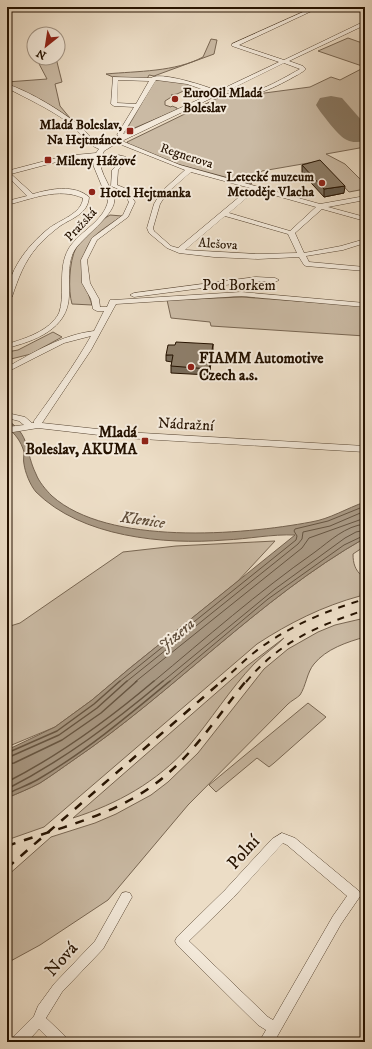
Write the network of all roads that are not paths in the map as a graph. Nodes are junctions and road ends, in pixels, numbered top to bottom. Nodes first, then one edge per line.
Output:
1 (314, 9) dead end
2 (365, 23) edge
3 (284, 61) junction
4 (152, 80) junction
5 (7, 86) edge
6 (220, 92) junction
7 (136, 106) junction
8 (125, 137) junction
9 (118, 141) junction
10 (103, 148) junction
11 (97, 155) junction
12 (98, 167) junction
13 (189, 170) junction
14 (7, 173) edge
15 (254, 188) junction
16 (32, 197) junction
17 (365, 198) edge
18 (7, 203) edge
19 (320, 206) junction
20 (223, 213) junction
21 (365, 219) edge
22 (291, 233) junction
23 (365, 241) edge
24 (179, 251) junction
25 (303, 255) junction
26 (365, 269) edge
27 (275, 280) dead end
28 (8, 297) edge
29 (114, 304) junction
30 (365, 305) edge
31 (96, 333) junction
32 (7, 346) edge
33 (7, 370) edge
34 (7, 415) edge
35 (29, 425) junction
36 (38, 425) junction
37 (7, 430) edge
38 (365, 449) edge
39 (126, 897) dead end
40 (39, 1020) junction
41 (271, 1038) edge
42 (18, 1042) edge
43 (62, 1042) edge

1 - 3 street
2 - 3 street
3 - 6 street
3 - 6 street
4 - 6 street
4 - 7 street
4 - 7 street
5 - 10 street
6 - 8 street
7 - 8 street
8 - 9 street
9 - 10 street
9 - 13 street, Regnerova
10 - 11 street
11 - 12 street, Pražská
11 - 14 street
12 - 29 street
12 - 32 street, Pražská
13 - 15 street, Regnerova
13 - 24 street, Alešova
14 - 16 street
15 - 19 street, Regnerova
15 - 20 street
16 - 18 street
16 - 28 street
17 - 19 street, Regnerova
19 - 21 street, Regnerova
19 - 22 street
20 - 22 street
20 - 24 street
22 - 25 street
23 - 25 street, Alešova
24 - 25 street, Alešova
25 - 26 street
27 - 29 street
29 - 30 street, Pod Borkem
29 - 31 street
31 - 33 street
31 - 36 street
34 - 35 street
35 - 36 street, Nádražní
35 - 37 street, Nádražní
36 - 38 street, Nádražní
39 - 40 street, Nová
40 - 42 street, Nová
40 - 43 street
41 - 41 street, Polní

